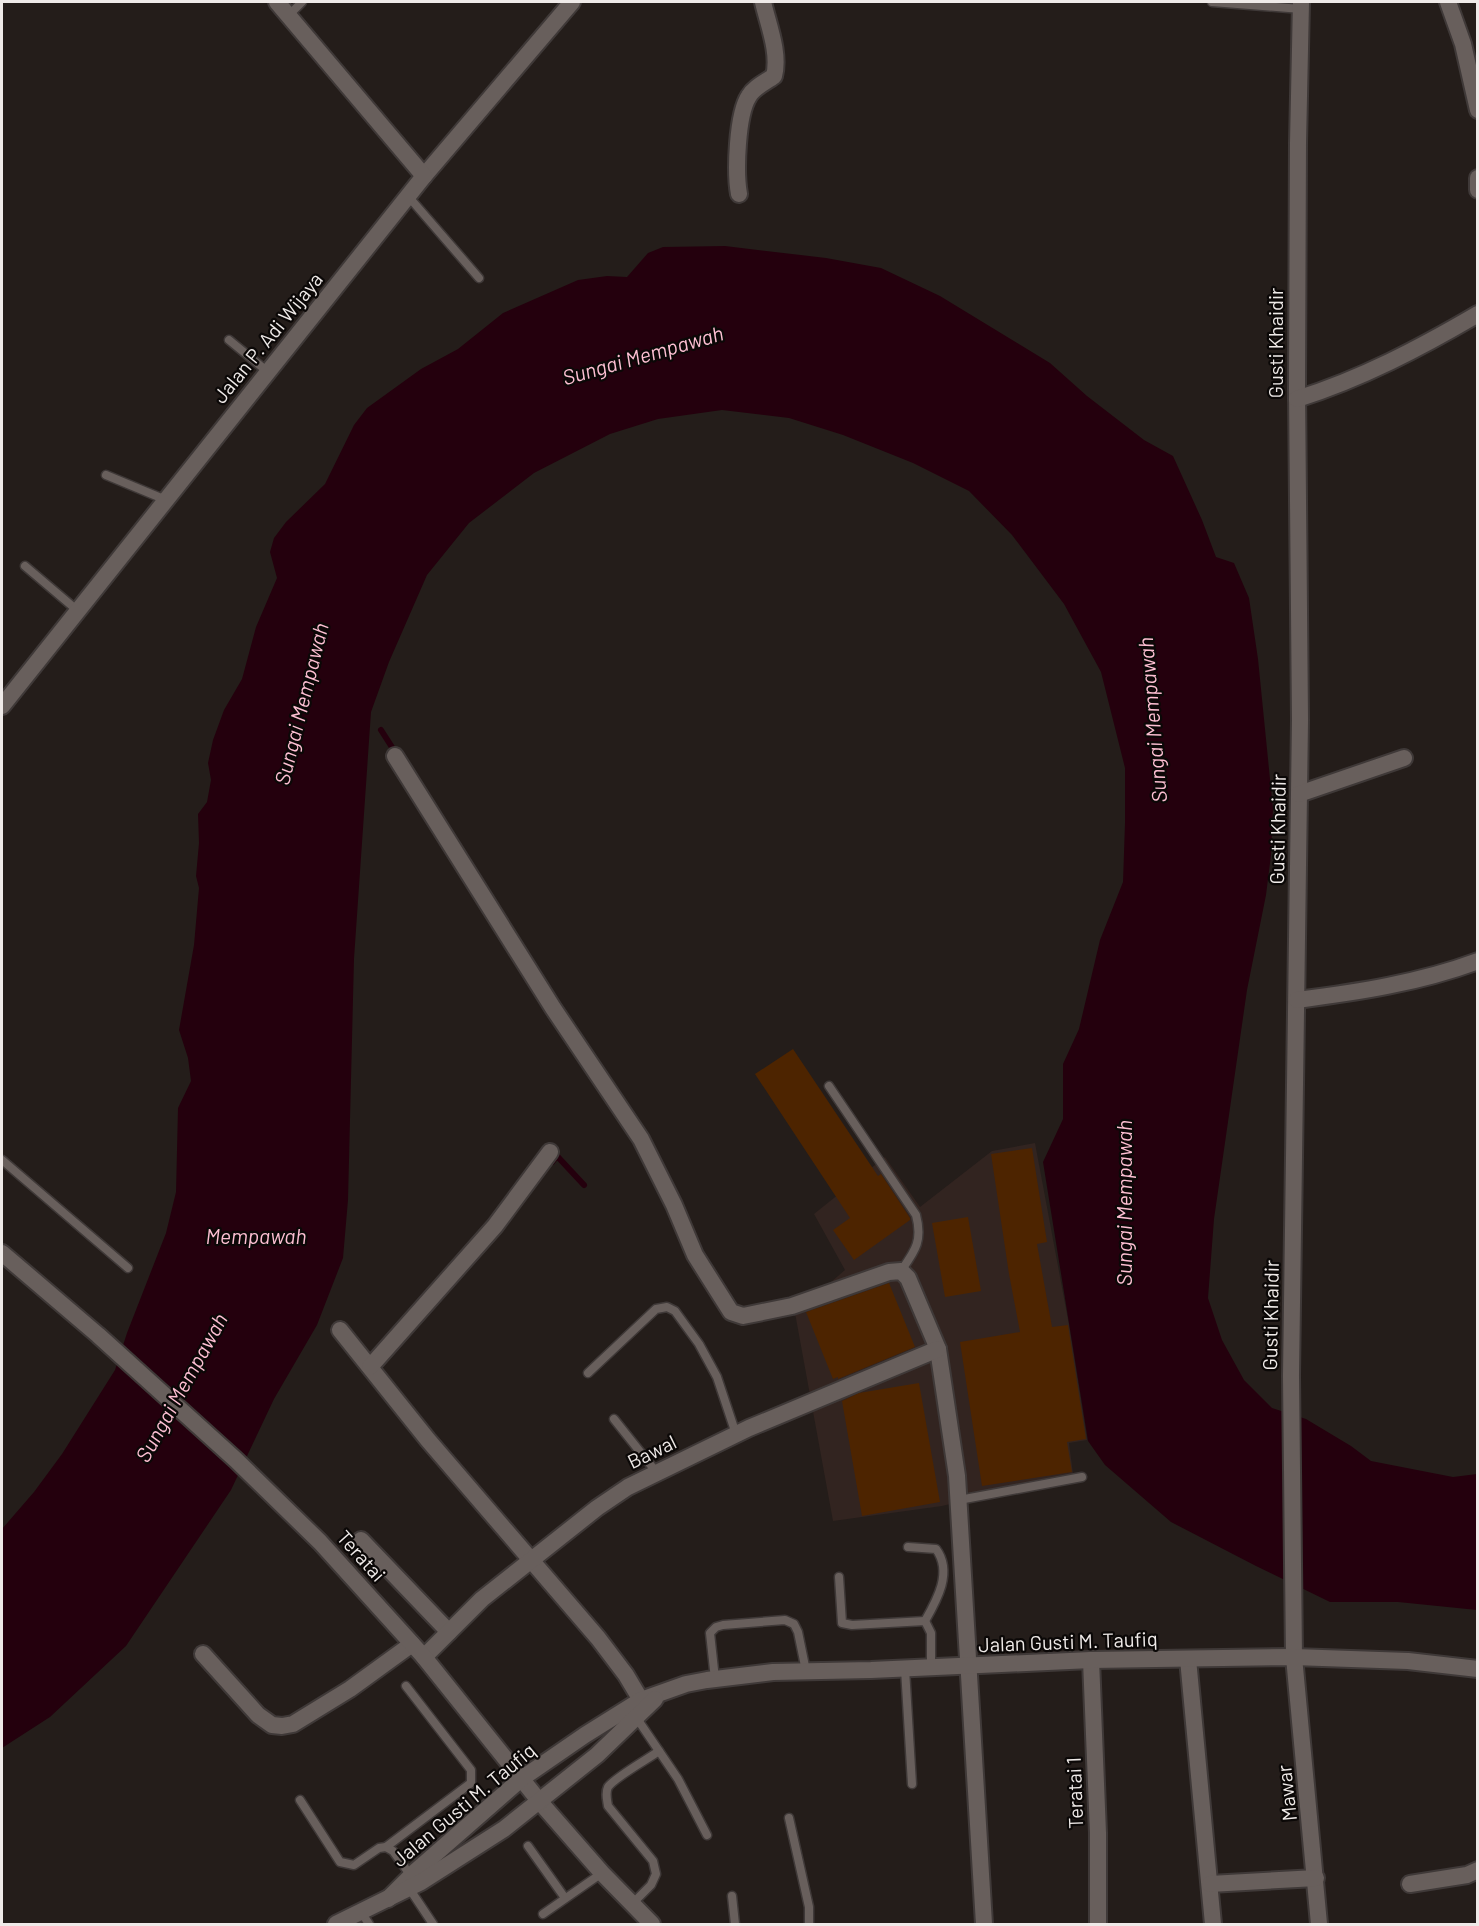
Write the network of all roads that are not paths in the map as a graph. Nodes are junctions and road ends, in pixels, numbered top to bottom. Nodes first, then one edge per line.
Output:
1 (277, 2) edge
2 (302, 2) edge
3 (763, 2) edge
4 (1212, 2) edge
5 (1449, 2) edge
6 (567, 4) edge
7 (1301, 5) edge
8 (288, 16) junction
9 (1478, 110) edge
10 (424, 176) junction
11 (1478, 178) edge
12 (1478, 190) edge
13 (740, 194) dead end
14 (408, 196) junction
15 (479, 278) dead end
16 (1478, 314) edge
17 (229, 340) dead end
18 (267, 372) junction
19 (1297, 399) junction
20 (106, 475) dead end
21 (166, 500) junction
22 (25, 566) dead end
23 (78, 610) junction
24 (2, 706) edge
25 (395, 756) dead end
26 (1404, 758) dead end
27 (1299, 794) junction
28 (1478, 961) edge
29 (1297, 1000) junction
30 (829, 1086) dead end
31 (550, 1152) dead end
32 (2, 1160) edge
33 (2, 1253) edge
34 (129, 1268) dead end
35 (902, 1272) junction
36 (340, 1330) dead end
37 (938, 1349) junction
38 (370, 1367) junction
39 (588, 1373) dead end
40 (614, 1419) dead end
41 (736, 1434) junction
42 (657, 1473) junction
43 (1082, 1477) dead end
44 (959, 1500) junction
45 (361, 1540) dead end
46 (908, 1547) dead end
47 (533, 1559) junction
48 (839, 1577) dead end
49 (925, 1621) junction
50 (449, 1632) junction
51 (418, 1650) junction
52 (203, 1654) dead end
53 (1294, 1657) junction
54 (1188, 1659) junction
55 (1091, 1660) junction
56 (969, 1666) junction
57 (931, 1668) junction
58 (905, 1669) junction
59 (1478, 1669) edge
60 (806, 1671) junction
61 (715, 1679) junction
62 (406, 1686) dead end
63 (640, 1708) junction
64 (659, 1751) junction
65 (521, 1779) junction
66 (912, 1784) dead end
67 (300, 1800) dead end
68 (540, 1802) junction
69 (789, 1818) dead end
70 (707, 1835) dead end
71 (386, 1846) junction
72 (528, 1846) dead end
73 (1478, 1870) edge
74 (602, 1873) junction
75 (1316, 1878) junction
76 (410, 1882) junction
77 (1210, 1884) junction
78 (1410, 1884) dead end
79 (732, 1896) dead end
80 (565, 1898) junction
81 (632, 1904) junction
82 (543, 1914) dead end
83 (365, 1918) edge
84 (336, 1924) edge
85 (432, 1924) edge
86 (652, 1924) edge
87 (735, 1924) edge
88 (809, 1924) edge
89 (984, 1924) edge
90 (1098, 1924) edge
91 (1213, 1924) edge
92 (1319, 1924) edge

1 - 8 street
2 - 8 lane
3 - 13 street
4 - 7 lane
5 - 9 street
6 - 10 street, Jalan P. Adi Wijaya
7 - 19 street, Gusti Khaidir
8 - 10 street
10 - 14 street, Jalan P. Adi Wijaya
11 - 12 street
14 - 15 lane
14 - 18 street, Jalan P. Adi Wijaya
16 - 19 street
17 - 18 lane
18 - 21 street, Jalan P. Adi Wijaya
19 - 27 street, Gusti Khaidir
20 - 21 lane
21 - 23 street, Jalan P. Adi Wijaya
22 - 23 lane
23 - 24 street, Jalan P. Adi Wijaya
25 - 35 street
26 - 27 street
27 - 29 street, Gusti Khaidir
28 - 29 street
29 - 53 street, Gusti Khaidir
30 - 35 lane
31 - 38 street
32 - 34 lane
33 - 51 street, Teratai
35 - 37 street
36 - 38 street
37 - 41 street, Bawal
37 - 44 street
38 - 47 street
39 - 41 lane
40 - 42 lane
41 - 42 street, Bawal
42 - 47 street, Bawal
43 - 44 lane
44 - 56 street
45 - 50 street
46 - 49 lane
47 - 50 street, Bawal
47 - 63 street
48 - 49 lane
49 - 57 lane
50 - 51 street, Bawal
51 - 52 street, Bawal
51 - 65 street, Teratai
53 - 54 street, Jalan Gusti M. Taufiq
53 - 59 street, Jalan Gusti M. Taufiq
53 - 75 street, Mawar
54 - 55 street, Jalan Gusti M. Taufiq
54 - 77 street
55 - 56 street, Jalan Gusti M. Taufiq
55 - 90 street, Teratai 1
56 - 57 street, Jalan Gusti M. Taufiq
56 - 89 street
57 - 58 street, Jalan Gusti M. Taufiq
58 - 60 street, Jalan Gusti M. Taufiq
58 - 66 lane
60 - 61 street, Jalan Gusti M. Taufiq
60 - 61 lane
61 - 63 street, Jalan Gusti M. Taufiq
62 - 71 lane
63 - 64 lane
63 - 65 street, Jalan Gusti M. Taufiq
63 - 68 street, Jalan Gusti M. Taufiq
64 - 70 lane
64 - 81 lane
65 - 68 street, Teratai
65 - 76 street, Jalan Gusti M. Taufiq
67 - 71 lane
68 - 74 street, Teratai
68 - 76 street, Jalan Gusti M. Taufiq
69 - 88 lane
71 - 76 lane
72 - 80 lane
73 - 78 street
74 - 80 lane
74 - 81 street, Teratai
75 - 77 street
75 - 92 street, Mawar
76 - 83 street, Jalan Gusti M. Taufiq
76 - 85 lane
77 - 91 street
79 - 87 lane
80 - 82 lane
81 - 86 street, Teratai
83 - 84 street, Jalan Gusti M. Taufiq

